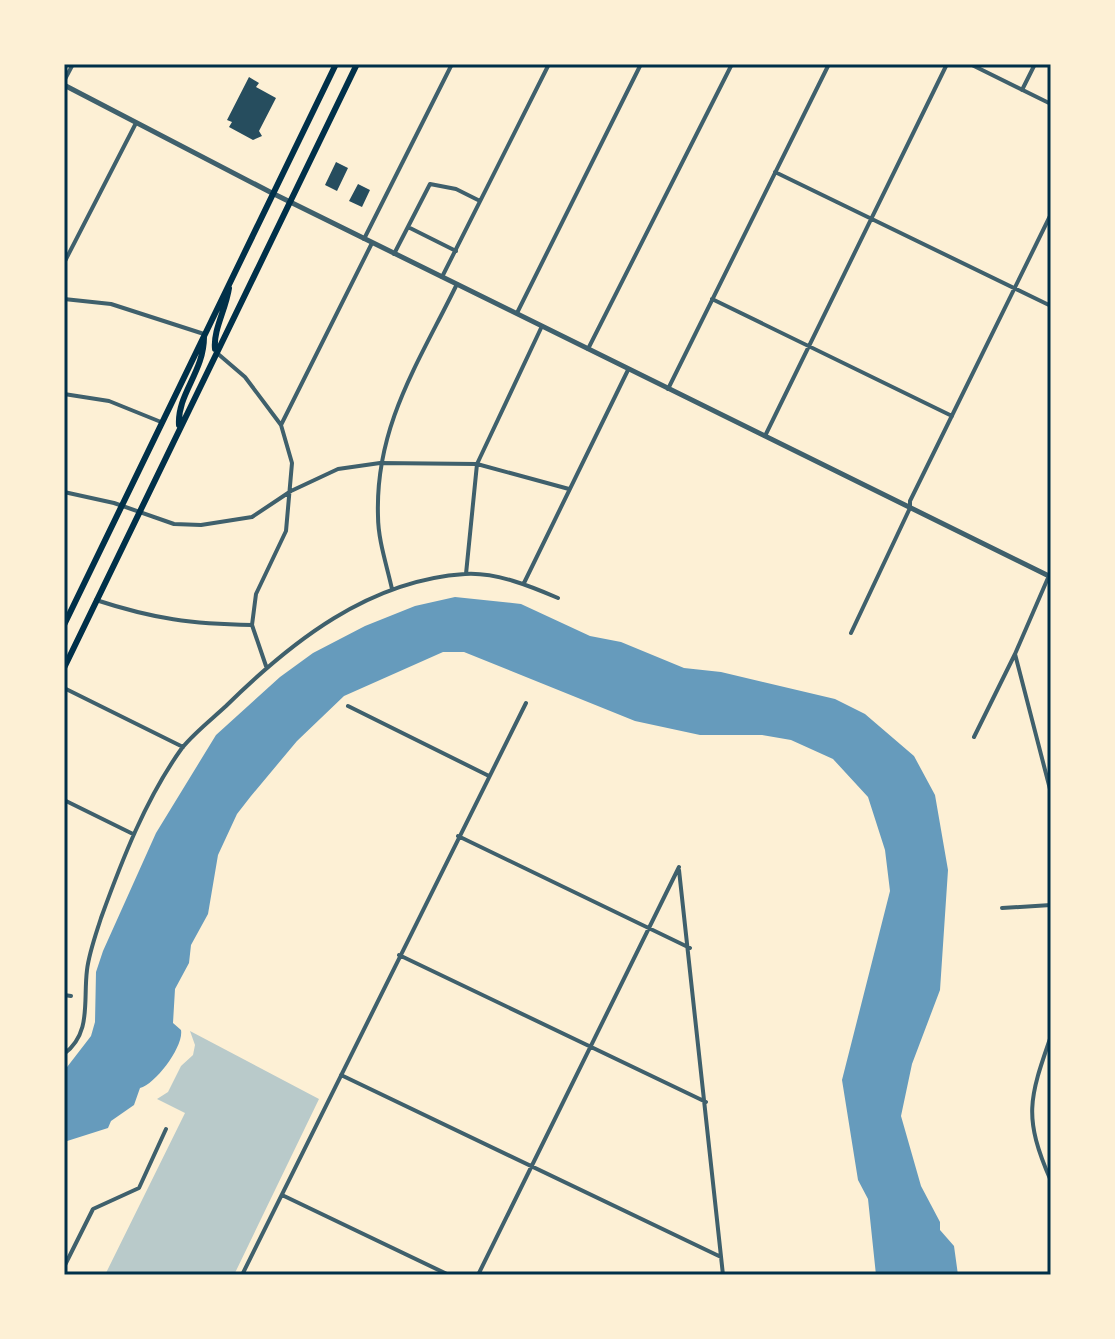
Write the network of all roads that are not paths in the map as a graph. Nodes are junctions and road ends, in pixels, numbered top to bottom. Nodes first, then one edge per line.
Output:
1 (73, 64) edge
2 (336, 64) edge
3 (357, 64) edge
4 (452, 64) edge
5 (549, 64) edge
6 (641, 64) edge
7 (732, 64) edge
8 (829, 64) edge
9 (947, 64) edge
10 (970, 64) edge
11 (1035, 64) edge
12 (64, 83) edge
13 (1022, 90) junction
14 (1051, 104) edge
15 (136, 123) junction
16 (775, 172) junction
17 (272, 193) junction
18 (288, 201) junction
19 (480, 201) junction
20 (1051, 214) edge
21 (872, 218) junction
22 (408, 227) junction
23 (364, 239) junction
24 (372, 243) junction
25 (456, 251) junction
26 (394, 254) junction
27 (64, 263) edge
28 (442, 277) junction
29 (230, 280) junction
30 (457, 284) junction
31 (1015, 288) junction
32 (64, 299) edge
33 (712, 299) junction
34 (1051, 306) edge
35 (517, 313) junction
36 (542, 326) junction
37 (204, 334) junction
38 (810, 345) junction
39 (588, 349) junction
40 (215, 351) junction
41 (628, 369) junction
42 (668, 389) junction
43 (64, 394) edge
44 (952, 416) junction
45 (162, 422) junction
46 (281, 425) junction
47 (179, 428) junction
48 (765, 436) junction
49 (380, 463) junction
50 (477, 464) junction
51 (569, 489) junction
52 (291, 491) junction
53 (64, 492) edge
54 (121, 505) junction
55 (910, 508) junction
56 (138, 512) junction
57 (466, 574) junction
58 (1050, 575) edge
59 (524, 583) junction
60 (392, 589) junction
61 (558, 598) dead end
62 (96, 600) junction
63 (64, 625) edge
64 (252, 625) junction
65 (851, 633) dead end
66 (1015, 654) junction
67 (266, 666) junction
68 (64, 668) edge
69 (64, 688) edge
70 (526, 703) dead end
71 (348, 706) dead end
72 (974, 737) dead end
73 (183, 747) junction
74 (489, 776) junction
75 (1051, 789) edge
76 (64, 800) edge
77 (134, 834) junction
78 (458, 836) junction
79 (1051, 905) edge
80 (1002, 908) dead end
81 (649, 927) junction
82 (690, 948) junction
83 (399, 955) junction
84 (64, 995) edge
85 (71, 996) dead end
86 (1051, 1036) edge
87 (590, 1047) junction
88 (64, 1054) edge
89 (341, 1075) junction
90 (706, 1102) junction
91 (166, 1129) dead end
92 (531, 1166) junction
93 (1051, 1181) edge
94 (282, 1195) junction
95 (721, 1257) junction
96 (64, 1267) edge
97 (242, 1275) edge
98 (449, 1275) edge
99 (478, 1275) edge
100 (723, 1275) edge

1 - 12 street
2 - 17 main road
3 - 18 main road
4 - 23 street
5 - 19 street
6 - 35 street
7 - 39 street
8 - 16 street
9 - 21 street
10 - 13 street
11 - 13 street
12 - 15 street
13 - 14 street
15 - 17 street
15 - 27 street
16 - 21 street
16 - 33 street
17 - 18 street
17 - 29 main road
18 - 23 street
18 - 40 main road
19 - 22 street
19 - 25 street
20 - 31 street
21 - 31 street
21 - 38 street
22 - 25 street
22 - 26 street
23 - 24 street
24 - 26 street
24 - 46 street
25 - 28 street
26 - 28 street
28 - 30 street
29 - 37 main road
29 - 40 main road
30 - 35 street
30 - 49 street
31 - 34 street
31 - 44 street
32 - 37 street
33 - 38 street
33 - 42 street
35 - 36 street
36 - 39 street
36 - 50 street
37 - 45 main road
37 - 47 main road
38 - 44 street
38 - 48 street
39 - 41 street
40 - 46 street
40 - 47 main road
41 - 42 street
41 - 51 street
42 - 48 street
43 - 45 street
44 - 55 street
45 - 54 main road
46 - 52 street
47 - 56 main road
48 - 55 street
49 - 50 street
49 - 52 street
49 - 60 street
50 - 51 street
50 - 57 street
51 - 59 street
52 - 56 street
52 - 64 street
53 - 54 street
54 - 56 street
54 - 63 main road
55 - 58 street
55 - 65 street
56 - 62 main road
57 - 59 street
57 - 60 street
58 - 66 street
59 - 61 street
60 - 67 street
62 - 64 street
62 - 68 main road
64 - 67 street
66 - 72 street
66 - 75 street
67 - 73 street
69 - 73 street
70 - 74 street
71 - 74 street
73 - 77 street
74 - 78 street
76 - 77 street
77 - 88 street
78 - 81 street
78 - 83 street
79 - 80 street
81 - 82 street
81 - 82 street
81 - 87 street
82 - 90 street
83 - 87 street
83 - 89 street
84 - 85 street
86 - 93 street
87 - 90 street
87 - 92 street
89 - 92 street
89 - 94 street
90 - 95 street
91 - 96 street
92 - 95 street
92 - 99 street
94 - 97 street
94 - 98 street
95 - 100 street

